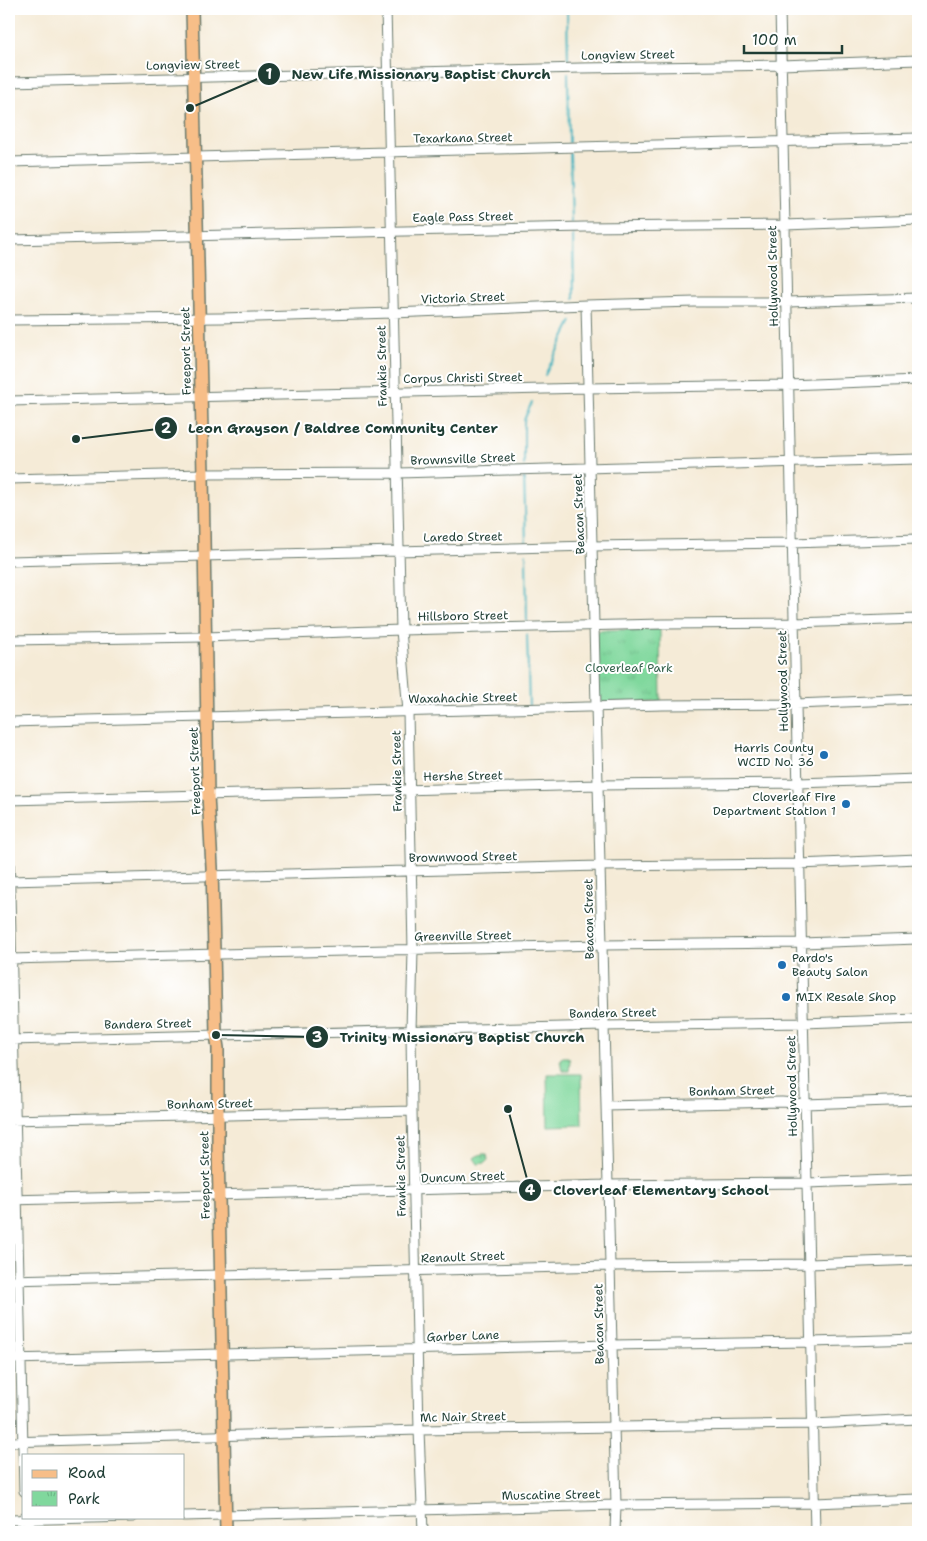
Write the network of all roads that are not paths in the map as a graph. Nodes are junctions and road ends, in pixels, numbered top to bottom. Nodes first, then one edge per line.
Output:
1 (192, 9) edge
2 (386, 9) edge
3 (780, 9) edge
4 (918, 60) edge
5 (781, 65) junction
6 (387, 73) junction
7 (194, 78) junction
8 (9, 82) edge
9 (918, 138) edge
10 (783, 143) junction
11 (390, 152) junction
12 (196, 156) junction
13 (9, 162) edge
14 (918, 220) edge
15 (785, 224) junction
16 (392, 231) junction
17 (198, 236) junction
18 (9, 240) edge
19 (918, 298) edge
20 (786, 302) junction
21 (586, 305) junction
22 (393, 313) junction
23 (199, 317) junction
24 (9, 320) edge
25 (918, 380) edge
26 (787, 385) junction
27 (588, 388) junction
28 (395, 392) junction
29 (201, 397) junction
30 (9, 401) edge
31 (918, 460) edge
32 (790, 464) junction
33 (590, 468) junction
34 (203, 474) junction
35 (398, 474) junction
36 (9, 479) edge
37 (918, 539) edge
38 (792, 544) junction
39 (592, 546) junction
40 (399, 551) junction
41 (204, 556) junction
42 (9, 562) edge
43 (918, 619) edge
44 (794, 623) junction
45 (594, 626) junction
46 (401, 630) junction
47 (205, 637) junction
48 (9, 640) edge
49 (918, 699) edge
50 (796, 704) junction
51 (596, 707) junction
52 (408, 712) junction
53 (207, 717) junction
54 (9, 722) edge
55 (918, 778) edge
56 (798, 783) junction
57 (598, 785) junction
58 (410, 790) junction
59 (208, 795) junction
60 (9, 800) edge
61 (9, 850) edge
62 (918, 859) edge
63 (800, 864) junction
64 (600, 866) junction
65 (412, 871) junction
66 (212, 876) junction
67 (9, 881) edge
68 (918, 938) edge
69 (801, 943) junction
70 (602, 945) junction
71 (413, 950) junction
72 (214, 954) junction
73 (10, 959) edge
74 (918, 1019) edge
75 (803, 1023) junction
76 (604, 1026) junction
77 (410, 1031) junction
78 (216, 1035) junction
79 (11, 1040) edge
80 (918, 1100) edge
81 (805, 1104) junction
82 (606, 1106) junction
83 (412, 1111) junction
84 (218, 1116) junction
85 (12, 1120) edge
86 (918, 1179) edge
87 (807, 1183) junction
88 (608, 1186) junction
89 (414, 1191) junction
90 (219, 1195) junction
91 (13, 1200) edge
92 (918, 1260) edge
93 (809, 1264) junction
94 (610, 1266) junction
95 (415, 1271) junction
96 (221, 1275) junction
97 (9, 1280) edge
98 (19, 1280) junction
99 (918, 1338) edge
100 (811, 1342) junction
101 (612, 1345) junction
102 (417, 1350) junction
103 (223, 1354) junction
104 (9, 1359) edge
105 (21, 1359) junction
106 (918, 1419) edge
107 (812, 1424) junction
108 (614, 1427) junction
109 (419, 1430) junction
110 (224, 1436) junction
111 (23, 1441) junction
112 (9, 1442) edge
113 (23, 1454) edge
114 (918, 1499) edge
115 (814, 1503) junction
116 (616, 1506) junction
117 (422, 1510) junction
118 (226, 1515) junction
119 (185, 1516) edge
120 (78, 1518) edge
121 (24, 1519) edge
122 (9, 1520) edge
123 (25, 1532) edge
124 (226, 1532) edge
125 (423, 1532) edge
126 (615, 1532) edge
127 (815, 1532) edge

1 - 7 main road, Freeport Street
2 - 6 street, Frankie Street
3 - 5 street, Hollywood Street
4 - 5 street, Longview Street
5 - 6 street, Longview Street
5 - 10 street, Hollywood Street
6 - 7 street, Longview Street
6 - 11 street, Frankie Street
7 - 8 street, Longview Street
7 - 12 main road, Freeport Street
9 - 10 street, Texarkana Street
10 - 11 street, Texarkana Street
10 - 15 street, Hollywood Street
11 - 12 street, Texarkana Street
11 - 16 street, Frankie Street
12 - 13 street, Texarkana Street
12 - 17 main road, Freeport Street
14 - 15 street, Eagle Pass Street
15 - 16 street, Eagle Pass Street
15 - 20 street, Hollywood Street
16 - 17 street, Eagle Pass Street
16 - 22 street, Frankie Street
17 - 18 street, Eagle Pass Street
17 - 23 main road, Freeport Street
19 - 20 street, Victoria Street
20 - 21 street, Victoria Street
20 - 26 street, Hollywood Street
21 - 22 street, Victoria Street
21 - 27 street, Beacon Street
22 - 23 street, Victoria Street
22 - 28 street, Frankie Street
23 - 24 street, Victoria Street
23 - 29 main road, Freeport Street
25 - 26 street, Corpus Christi Street
26 - 27 street, Corpus Christi Street
26 - 32 street, Hollywood Street
27 - 28 street, Corpus Christi Street
27 - 33 street, Beacon Street
28 - 29 street, Corpus Christi Street
28 - 35 street, Frankie Street
29 - 30 street, Corpus Christi Street
29 - 34 main road, Freeport Street
31 - 32 street, Brownsville Street
32 - 33 street, Brownsville Street
32 - 38 street, Hollywood Street
33 - 35 street, Brownsville Street
33 - 39 street, Beacon Street
34 - 35 street, Brownsville Street
34 - 36 street, Brownsville Street
34 - 41 main road, Freeport Street
35 - 40 street, Frankie Street
37 - 38 street, Laredo Street
38 - 39 street, Laredo Street
38 - 44 street, Hollywood Street
39 - 40 street, Laredo Street
39 - 45 street, Beacon Street
40 - 41 street, Laredo Street
40 - 46 street, Frankie Street
41 - 42 street, Laredo Street
41 - 47 main road, Freeport Street
43 - 44 street, Hillsboro Street
44 - 45 street, Hillsboro Street
44 - 50 street, Hollywood Street
45 - 46 street, Hillsboro Street
45 - 51 street, Beacon Street
46 - 47 street, Hillsboro Street
46 - 52 street, Frankie Street
47 - 48 street, Hillsboro Street
47 - 53 main road, Freeport Street
49 - 50 street, Waxahachie Street
50 - 51 street, Waxahachie Street
50 - 56 street, Hollywood Street
51 - 52 street, Waxahachie Street
51 - 57 street, Beacon Street
52 - 53 street, Waxahachie Street
52 - 58 street, Frankie Street
53 - 54 street, Waxahachie Street
53 - 59 main road, Freeport Street
55 - 56 street, Hershe Street
56 - 57 street, Hershe Street
56 - 63 street, Hollywood Street
57 - 58 street, Hershe Street
57 - 64 street, Beacon Street
58 - 59 street, Hershe Street
58 - 65 street, Frankie Street
59 - 60 street, Hershe Street
59 - 66 main road, Freeport Street
61 - 67 street
62 - 63 street, Brownwood Street
63 - 64 street, Brownwood Street
63 - 69 street, Hollywood Street
64 - 65 street, Brownwood Street
64 - 70 street, Beacon Street
65 - 66 street, Brownwood Street
65 - 71 street, Frankie Street
66 - 67 street, Brownwood Street
66 - 72 main road, Freeport Street
67 - 73 street
68 - 69 street, Greenville Street
69 - 70 street, Greenville Street
69 - 75 street, Hollywood Street
70 - 71 street, Greenville Street
70 - 76 street, Beacon Street
71 - 72 street, Greenville Street
71 - 77 street, Frankie Street
72 - 73 street, Greenville Street
72 - 78 main road, Freeport Street
73 - 79 street
74 - 75 street, Bandera Street
75 - 76 street, Bandera Street
75 - 81 street, Hollywood Street
76 - 77 street, Bandera Street
76 - 82 street, Beacon Street
77 - 78 street, Bandera Street
77 - 83 street, Frankie Street
78 - 79 street, Bandera Street
78 - 84 main road, Freeport Street
79 - 85 street
80 - 81 street, Bonham Street
81 - 82 street, Bonham Street
81 - 87 street, Hollywood Street
82 - 88 street, Beacon Street
83 - 84 street, Bonham Street
83 - 89 street, Frankie Street
84 - 85 street, Bonham Street
84 - 90 main road, Freeport Street
85 - 91 street
86 - 87 street, Duncum Street
87 - 88 street, Duncum Street
87 - 93 street, Hollywood Street
88 - 89 street, Duncum Street
88 - 94 street, Beacon Street
89 - 90 street, Duncum Street
89 - 95 street, Frankie Street
90 - 91 street, Duncum Street
90 - 96 main road, Freeport Street
91 - 98 street
92 - 93 street, Renault Street
93 - 94 street, Renault Street
93 - 100 street, Hollywood Street
94 - 95 street, Renault Street
94 - 101 street, Beacon Street
95 - 96 street, Renault Street
95 - 102 street, Frankie Street
96 - 98 street, Renault Street
96 - 103 main road, Freeport Street
97 - 98 street, Renault Street
98 - 105 street
99 - 100 street, Garber Lane
100 - 101 street, Garber Lane
100 - 107 street, Hollywood Street
101 - 102 street, Garber Lane
101 - 108 street, Beacon Street
102 - 103 street, Garber Lane
102 - 109 street, Frankie Street
103 - 105 street, Garber Lane
103 - 110 main road, Freeport Street
104 - 105 street, Garber Lane
105 - 111 street
106 - 107 street, Mc Nair Street
107 - 108 street, Mc Nair Street
107 - 115 street, Hollywood Street
108 - 109 street, Mc Nair Street
108 - 116 street, Beacon Street
109 - 110 street, Mc Nair Street
109 - 117 street, Frankie Street
110 - 111 street, Mc Nair Street
110 - 118 main road, Freeport Street
111 - 112 street, Mc Nair Street
111 - 113 street
114 - 115 street, Muscatine Street
115 - 116 street, Muscatine Street
115 - 127 street, Hollywood Street
116 - 117 street, Muscatine Street
116 - 126 street, Beacon Street
117 - 118 street, Muscatine Street
117 - 125 street, Frankie Street
118 - 119 street, Muscatine Street
118 - 124 main road, Freeport Street
120 - 121 street
121 - 122 street
121 - 123 street

